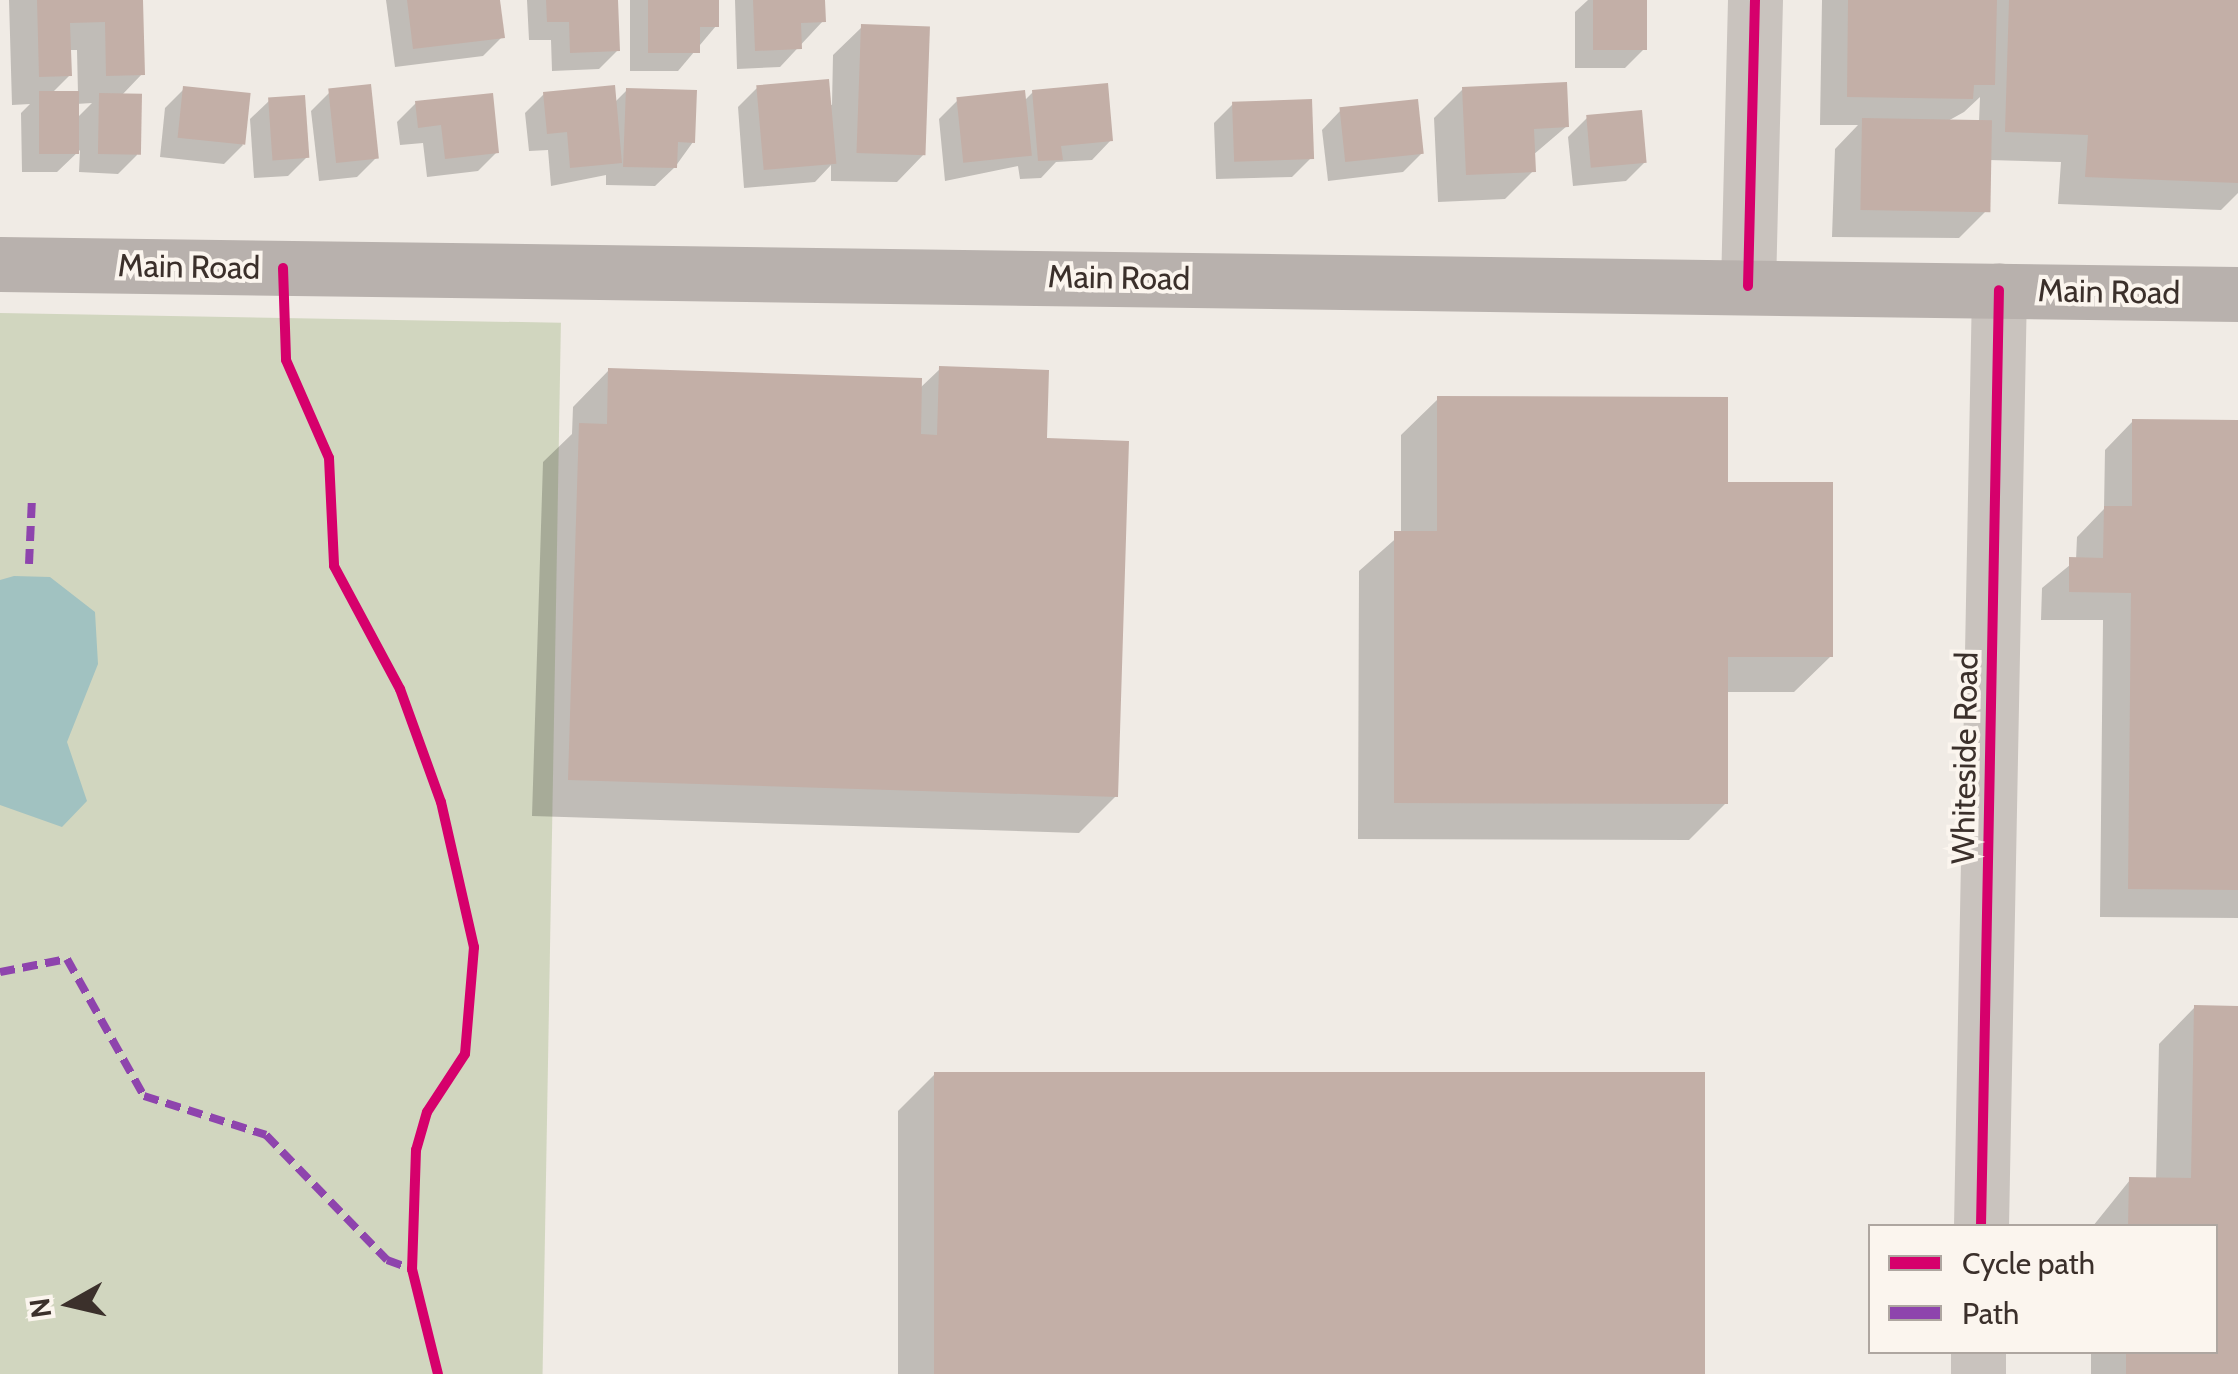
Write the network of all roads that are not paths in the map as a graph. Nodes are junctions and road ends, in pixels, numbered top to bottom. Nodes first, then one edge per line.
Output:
1 (1755, 0) edge
2 (0, 264) edge
3 (1748, 286) junction
4 (1999, 290) junction
5 (2238, 294) edge
6 (1981, 1224) edge

1 - 3 street
2 - 3 main road, Main Road
3 - 4 main road, Main Road
4 - 5 main road, Main Road
4 - 6 street, Whiteside Road

